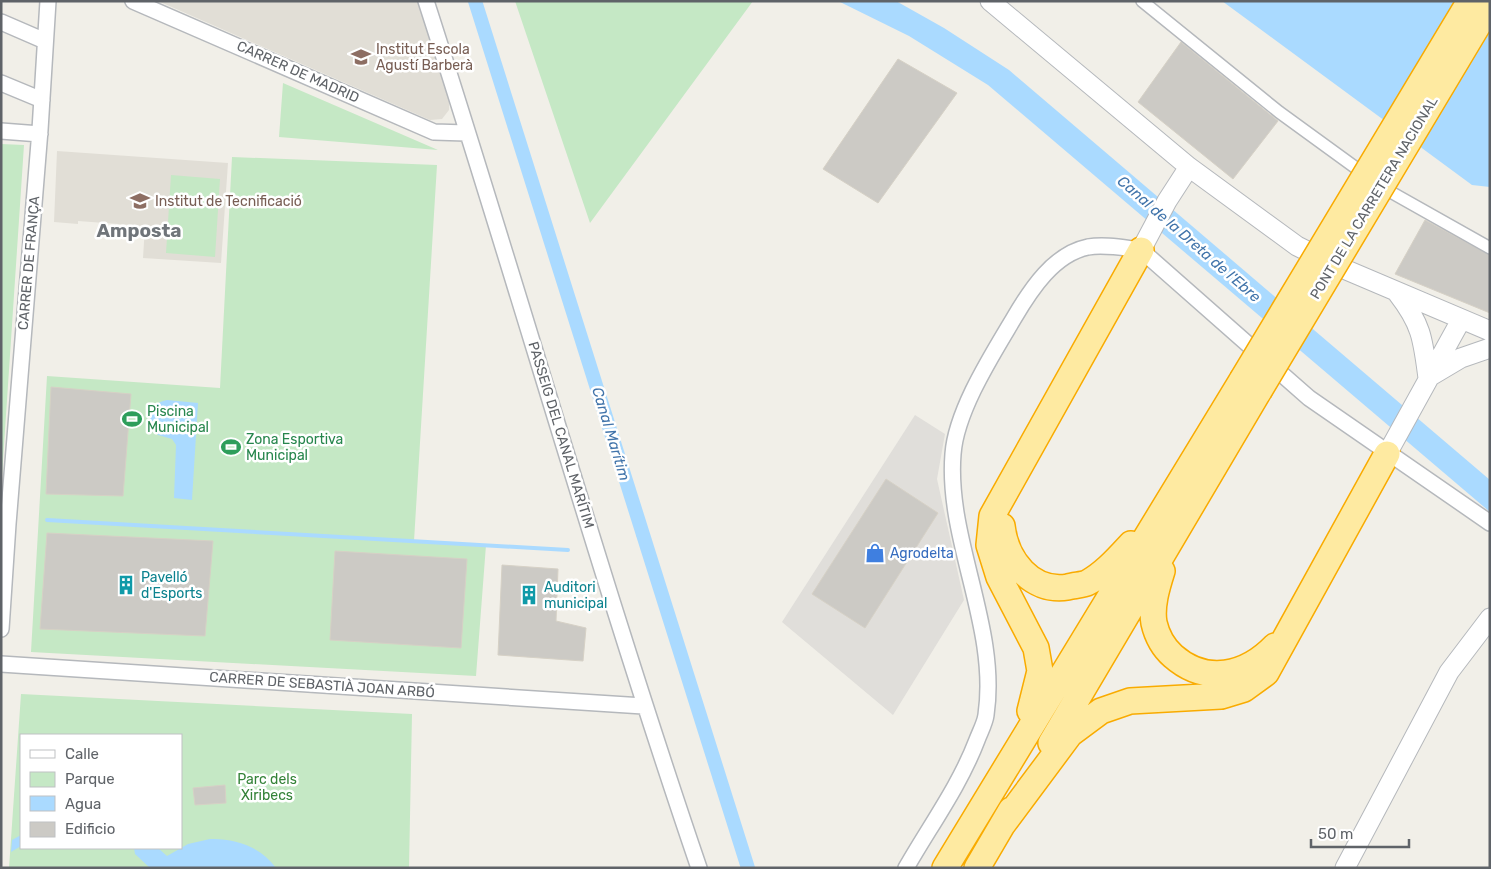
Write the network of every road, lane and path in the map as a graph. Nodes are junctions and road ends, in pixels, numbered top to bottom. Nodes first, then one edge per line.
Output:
1 (48, 1) edge
2 (132, 1) edge
3 (426, 1) edge
4 (990, 1) edge
5 (1142, 1) edge
6 (1470, 1) edge
7 (1490, 5) edge
8 (1, 22) edge
9 (45, 41) junction
10 (1, 83) edge
11 (42, 100) junction
12 (1, 131) edge
13 (466, 132) junction
14 (40, 134) junction
15 (1189, 167) junction
16 (1145, 242) junction
17 (1490, 248) edge
18 (1396, 292) junction
19 (1461, 320) junction
20 (1490, 331) edge
21 (1490, 348) edge
22 (1428, 378) junction
23 (1251, 386) junction
24 (1390, 449) junction
25 (1009, 486) junction
26 (1165, 508) junction
27 (1490, 523) edge
28 (4, 524) edge
29 (1172, 539) junction
30 (1490, 618) edge
31 (1, 629) edge
32 (1289, 631) junction
33 (1, 664) edge
34 (644, 706) junction
35 (1012, 755) junction
36 (1003, 824) junction
37 (699, 868) edge
38 (906, 868) edge
39 (945, 868) edge
40 (977, 868) edge
41 (1345, 868) edge

1 - 9 street, CARRER DE FRANÇA
2 - 13 street, CARRER DE MADRID
3 - 13 street, PASSEIG DEL CANAL MARÍTIM
4 - 15 street
5 - 17 street
6 - 23 highway, PONT DE LA CARRETERA NACIONAL, bridge
7 - 23 highway, PONT DE LA CARRETERA NACIONAL, bridge
8 - 9 street
9 - 11 street, CARRER DE FRANÇA
10 - 11 street
11 - 14 street, CARRER DE FRANÇA
12 - 14 street
13 - 34 street, PASSEIG DEL CANAL MARÍTIM
14 - 28 street, CARRER DE FRANÇA
15 - 16 street
15 - 18 street
16 - 24 street
16 - 25 highway
16 - 38 street
18 - 19 street
18 - 22 street
19 - 20 street
19 - 22 street
21 - 22 street
22 - 24 street
23 - 26 highway
23 - 29 highway
24 - 27 street
24 - 32 highway
25 - 26 highway
25 - 35 highway
26 - 35 highway
28 - 31 street, CARRER DE FRANÇA
29 - 32 highway
29 - 36 highway
30 - 41 street
32 - 36 highway
33 - 34 street, CARRER DE SEBASTIÀ JOAN ARBÓ
34 - 37 street, PASSEIG DEL CANAL MARÍTIM
35 - 39 highway
36 - 40 highway

